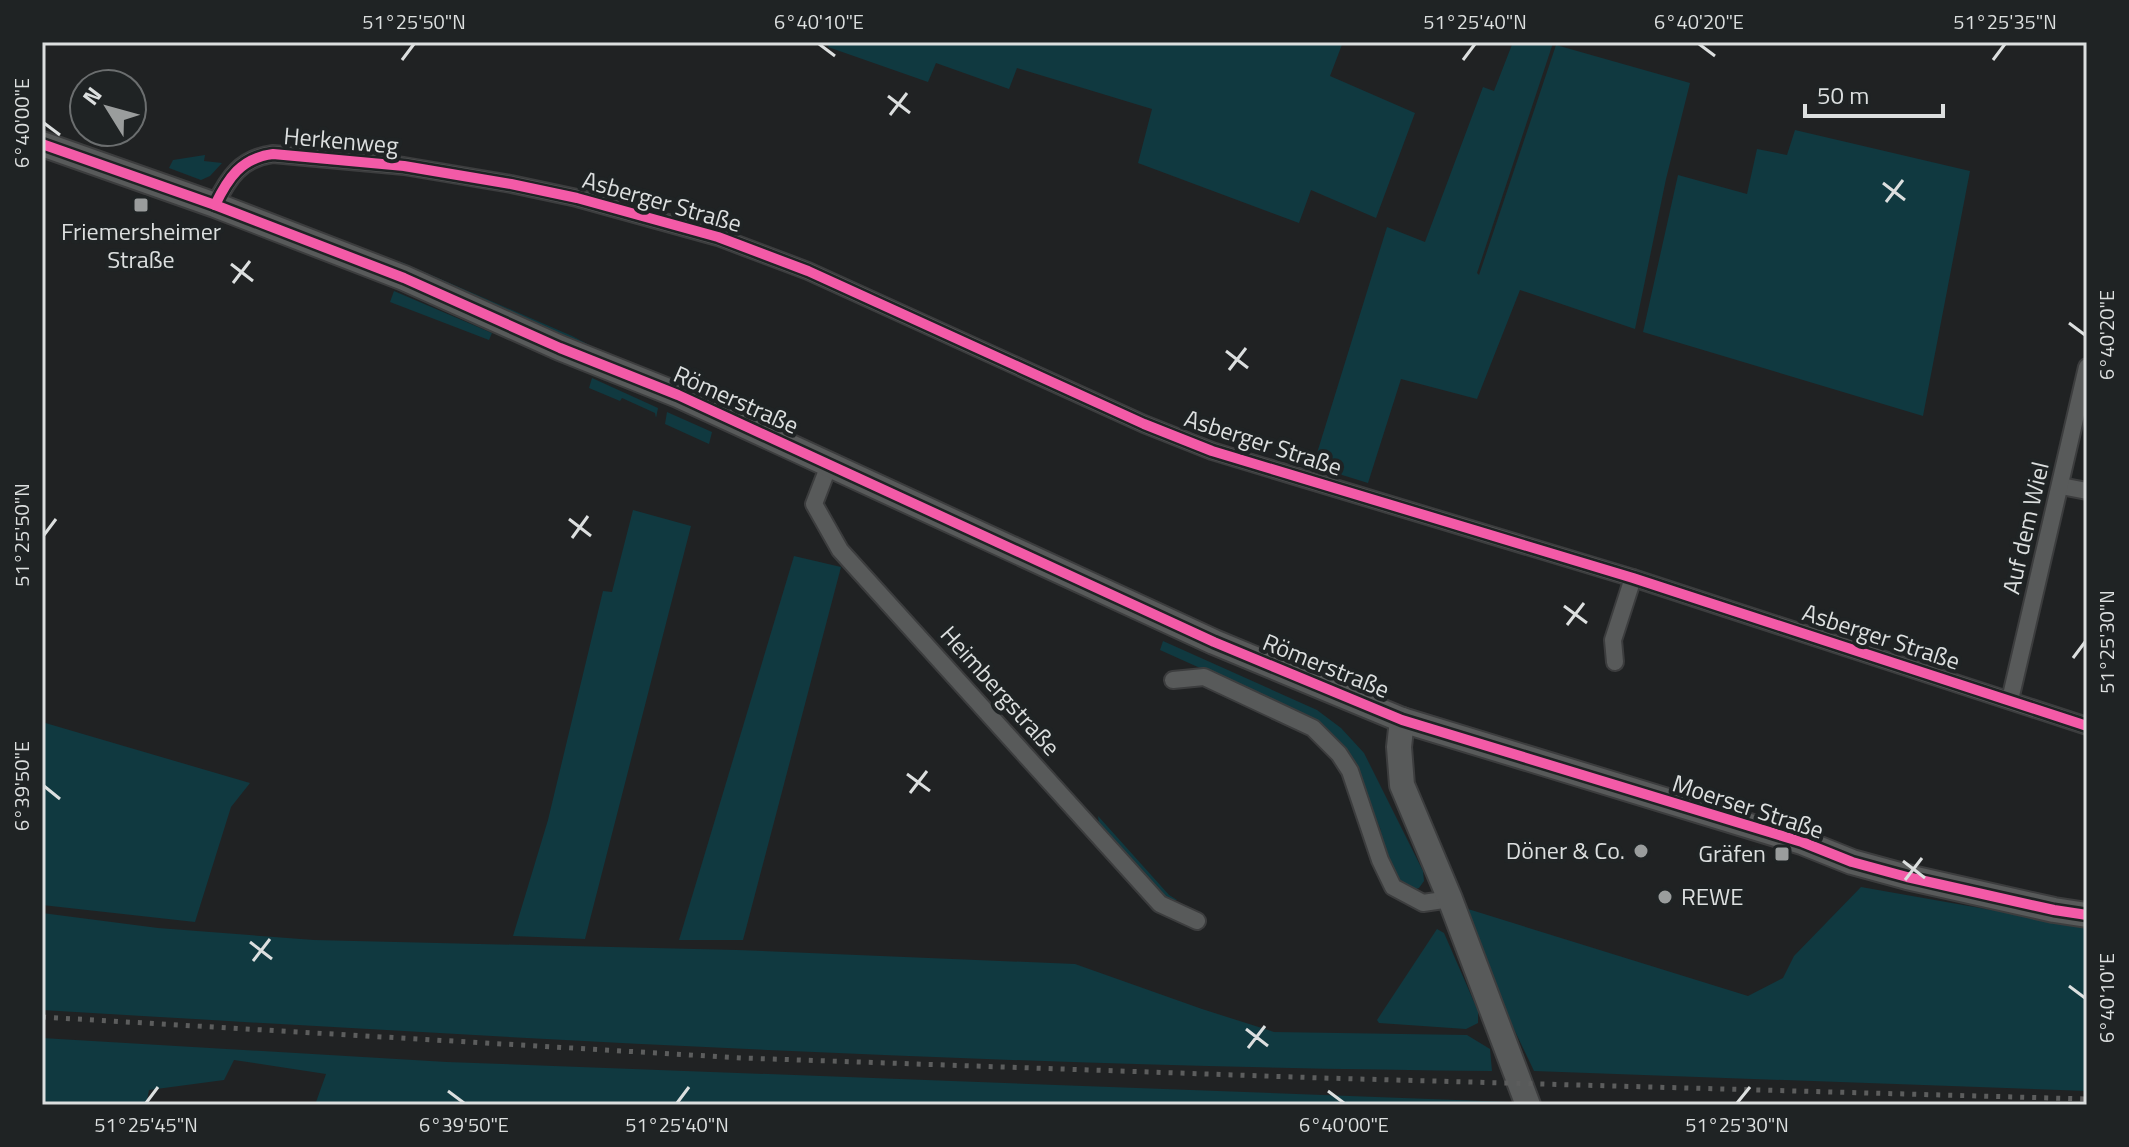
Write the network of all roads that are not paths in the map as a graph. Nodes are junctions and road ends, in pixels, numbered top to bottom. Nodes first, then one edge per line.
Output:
1 (42, 144) edge
2 (439, 171) joint
3 (215, 205) junction
4 (2087, 367) edge
5 (829, 465) junction
6 (2061, 486) junction
7 (2087, 491) edge
8 (1633, 578) junction
9 (1615, 662) dead end
10 (1173, 680) dead end
11 (2010, 700) junction
12 (1402, 720) junction
13 (2087, 726) edge
14 (1450, 899) junction
15 (2087, 915) edge
16 (1197, 921) dead end
17 (1528, 1105) edge

1 - 3 street, Römerstraße
2 - 3 street, Herkenweg
2 - 8 street, Asberger Straße
3 - 5 street, Römerstraße
4 - 6 street, Auf dem Wiel
5 - 12 street, Römerstraße
5 - 16 street, Heimbergstraße
6 - 7 street
6 - 11 street, Auf dem Wiel
8 - 9 street
8 - 11 street, Asberger Straße
10 - 14 street
11 - 13 street, Asberger Straße
12 - 14 street, Römerstraße
12 - 15 street, Moerser Straße
14 - 17 street, Römerstraße

